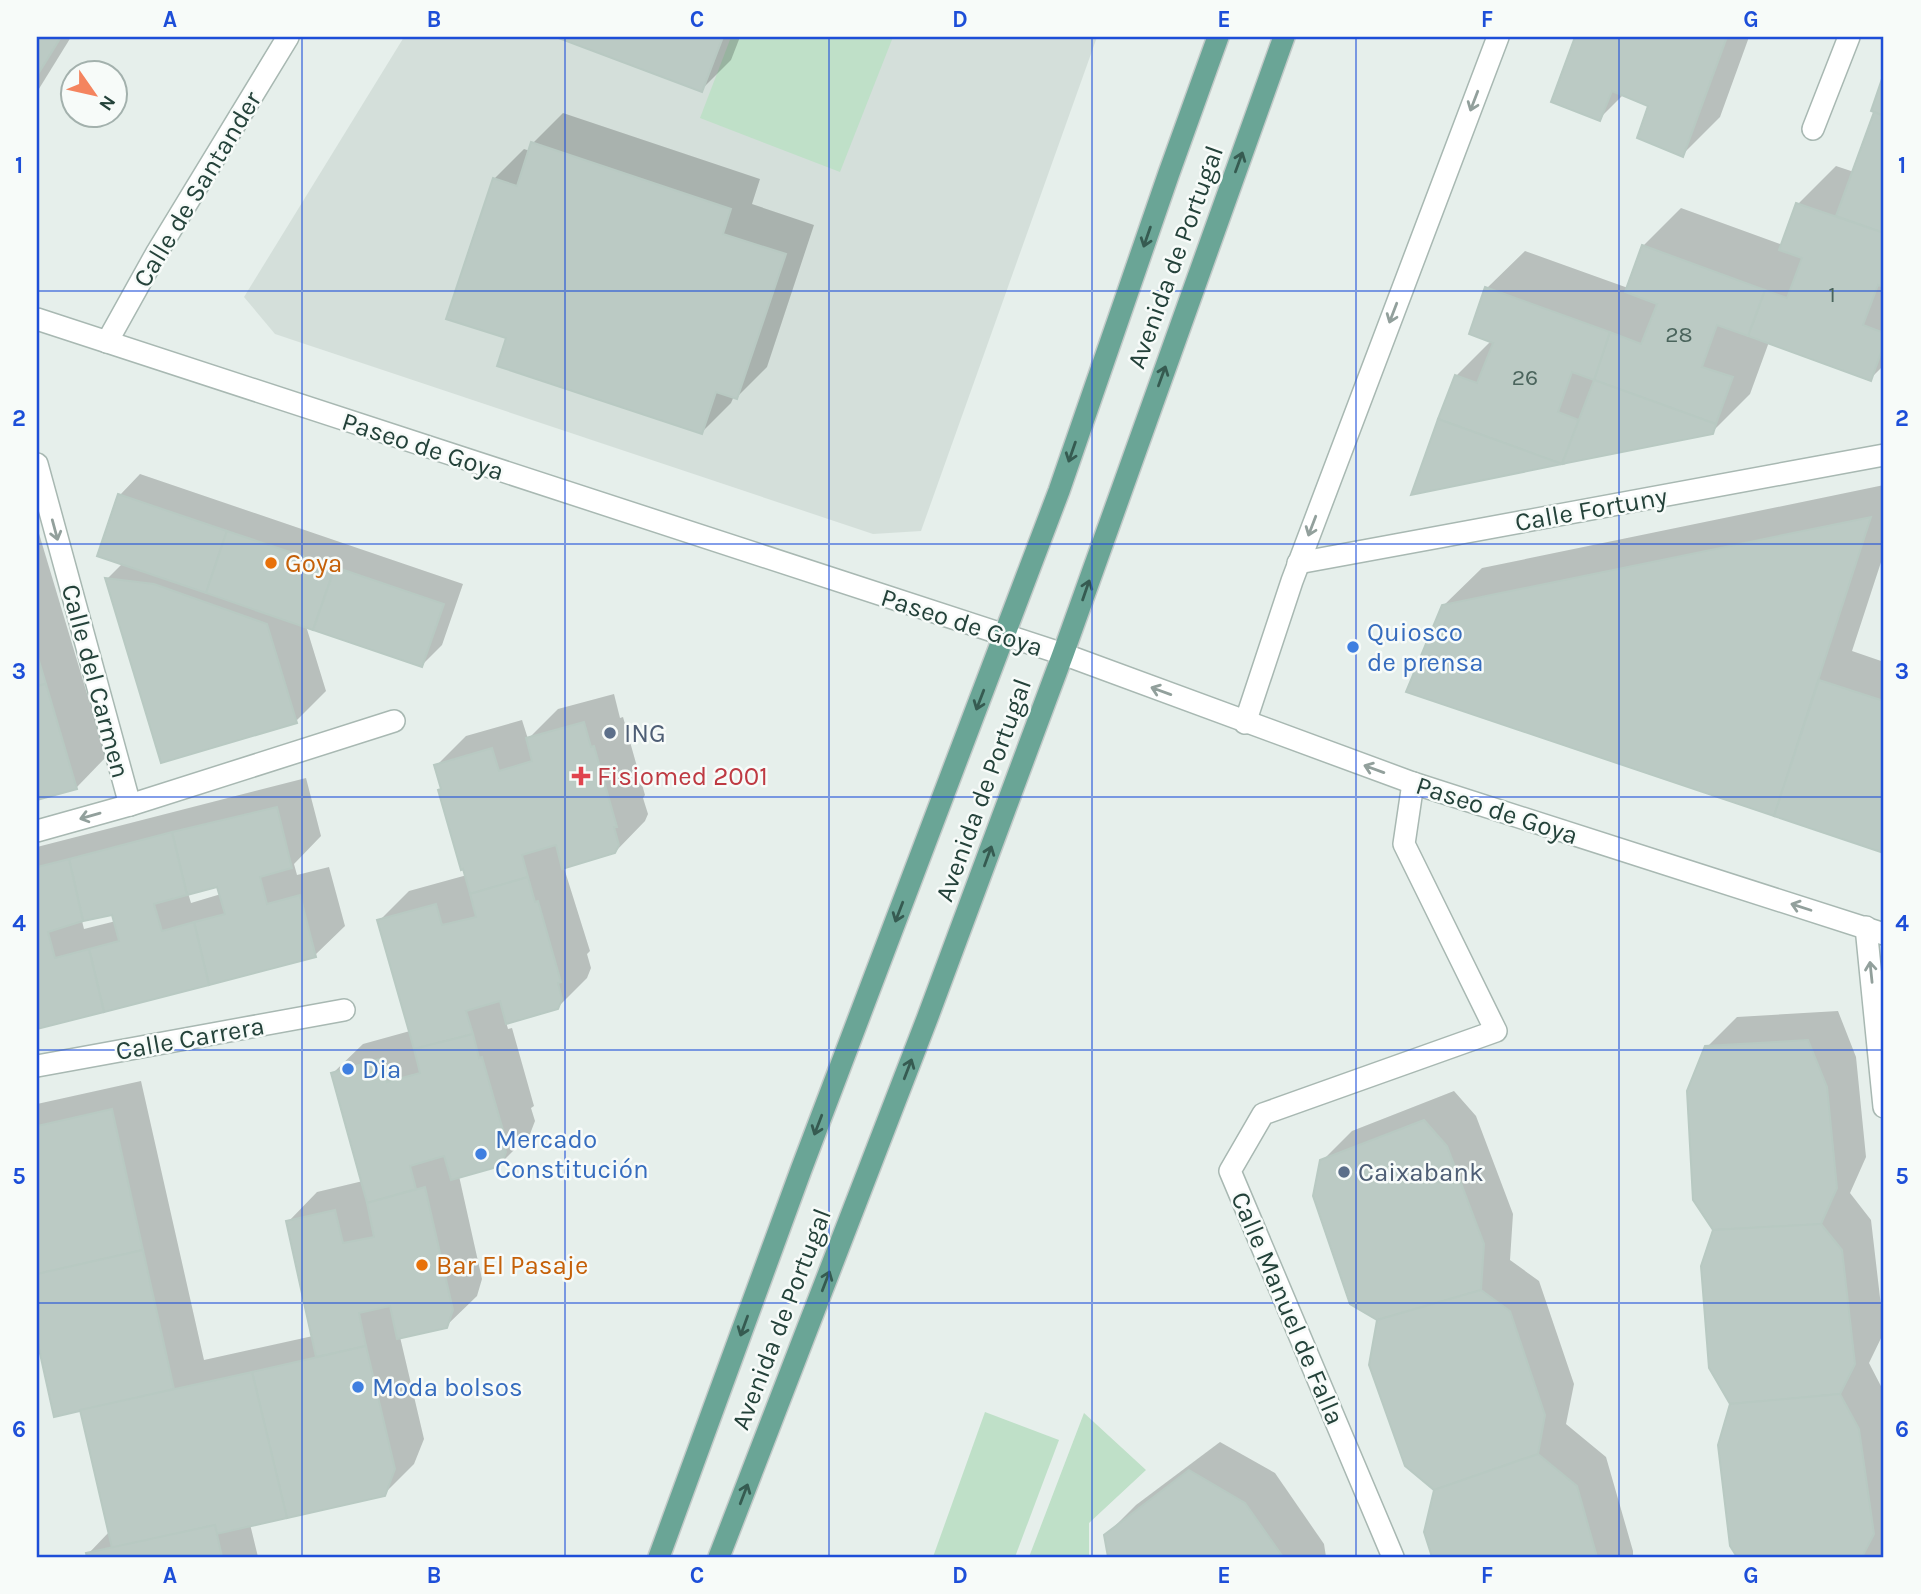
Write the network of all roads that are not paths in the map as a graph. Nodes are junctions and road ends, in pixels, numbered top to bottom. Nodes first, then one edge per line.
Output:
1 (288, 37) edge
2 (1219, 37) edge
3 (1284, 37) edge
4 (1498, 37) edge
5 (1849, 37) edge
6 (1813, 129) dead end
7 (37, 319) edge
8 (107, 342) junction
9 (1884, 455) edge
10 (37, 464) edge
11 (1298, 563) junction
12 (1004, 636) junction
13 (1063, 654) junction
14 (394, 721) dead end
15 (1245, 723) junction
16 (1413, 783) junction
17 (130, 804) junction
18 (37, 831) edge
19 (1875, 931) edge
20 (344, 1010) dead end
21 (37, 1066) edge
22 (1884, 1107) edge
23 (659, 1557) edge
24 (719, 1557) edge
25 (1393, 1557) edge

1 - 8 street, Calle de Santander
2 -> 12 main road, Avenida de Portugal
13 -> 3 main road, Avenida de Portugal
4 -> 11 street
5 - 6 street
7 - 8 street, Paseo de Goya
8 - 12 street, Paseo de Goya
9 - 11 street, Calle Fortuny
10 -> 17 street, Calle del Carmen
11 - 15 street
12 - 13 street, Paseo de Goya
12 -> 23 main road, Avenida de Portugal
15 -> 13 street, Paseo de Goya
24 -> 13 main road, Avenida de Portugal
14 - 17 street
16 -> 15 street, Paseo de Goya
19 -> 16 street, Paseo de Goya
16 - 25 street, Calle Manuel de Falla
17 -> 18 street, Calle del Carmen
22 -> 19 street
20 - 21 street, Calle Carrera

